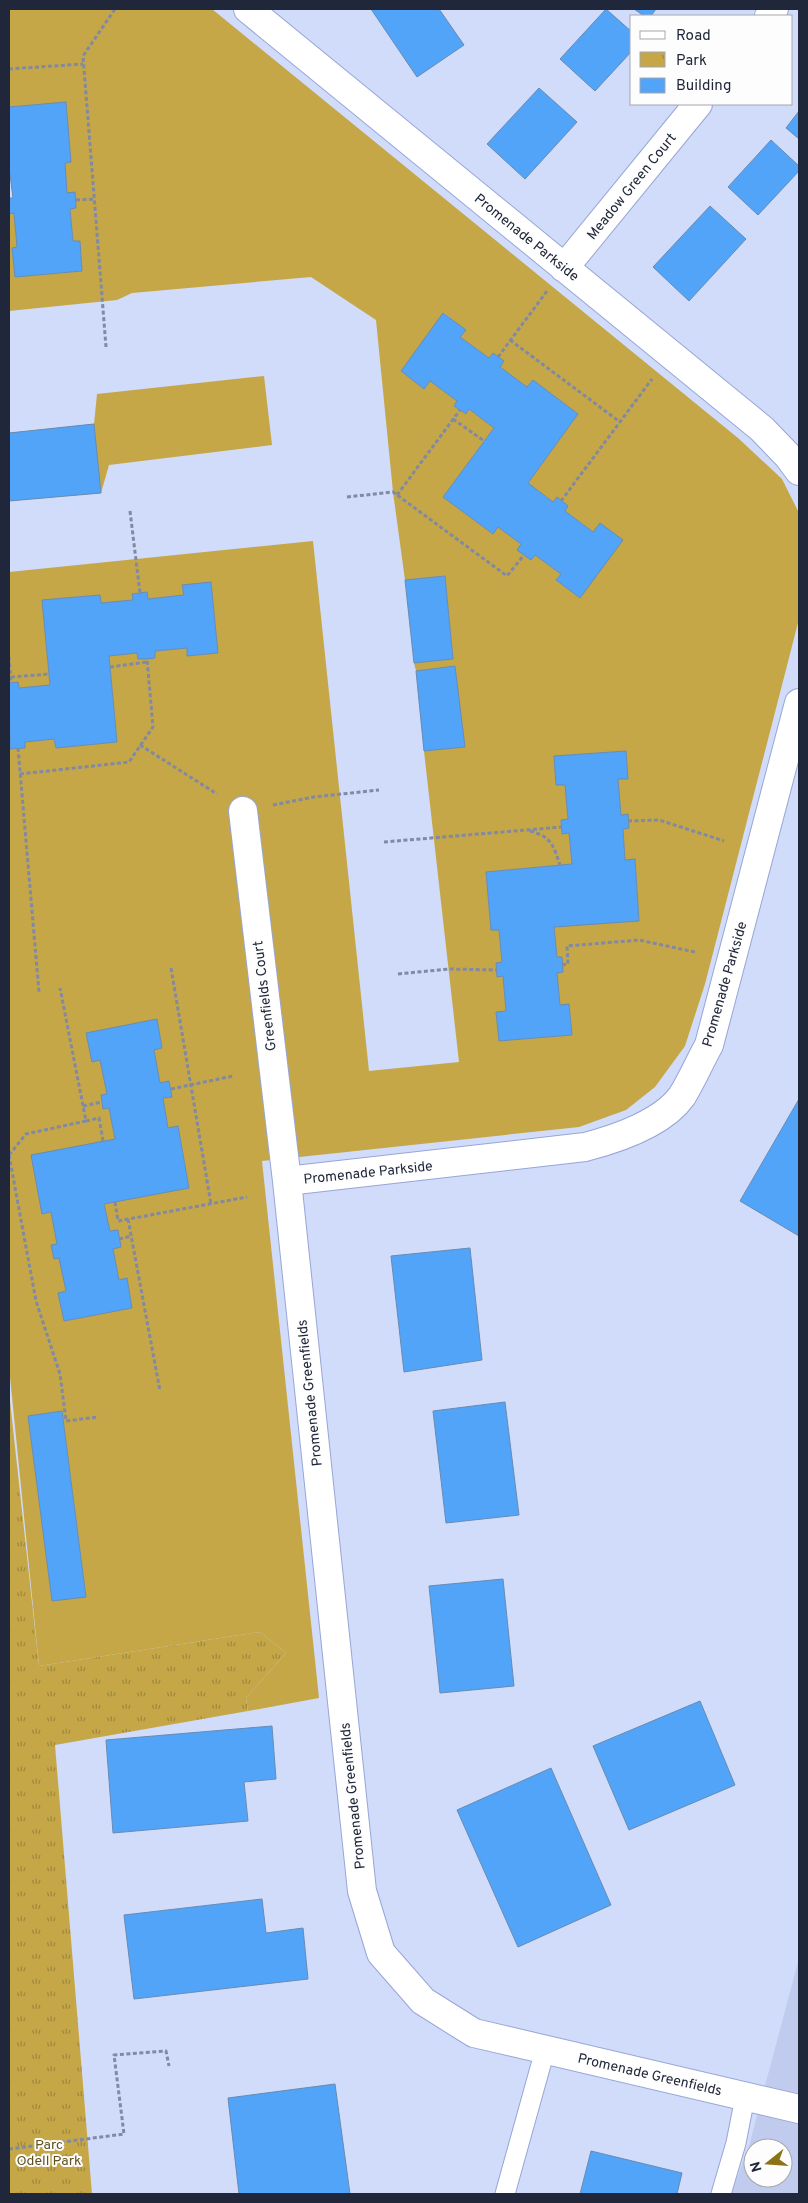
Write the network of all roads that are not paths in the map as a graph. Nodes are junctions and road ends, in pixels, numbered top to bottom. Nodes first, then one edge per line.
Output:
1 (257, 12) edge
2 (697, 105) edge
3 (564, 268) junction
4 (799, 472) edge
5 (799, 703) edge
6 (243, 811) road end
7 (287, 1181) junction
8 (545, 2050) junction
9 (745, 2096) junction
10 (799, 2109) edge
11 (506, 2194) edge
12 (720, 2194) edge

1 - 3 street, Promenade Parkside
2 - 3 street, Meadow Green Court
3 - 4 street, Promenade Parkside
5 - 7 street, Promenade Parkside
6 - 7 street, Greenfields Court
7 - 8 street, Promenade Greenfields
8 - 9 street, Promenade Greenfields
8 - 11 lane
9 - 10 street, Promenade Greenfields
9 - 12 lane

